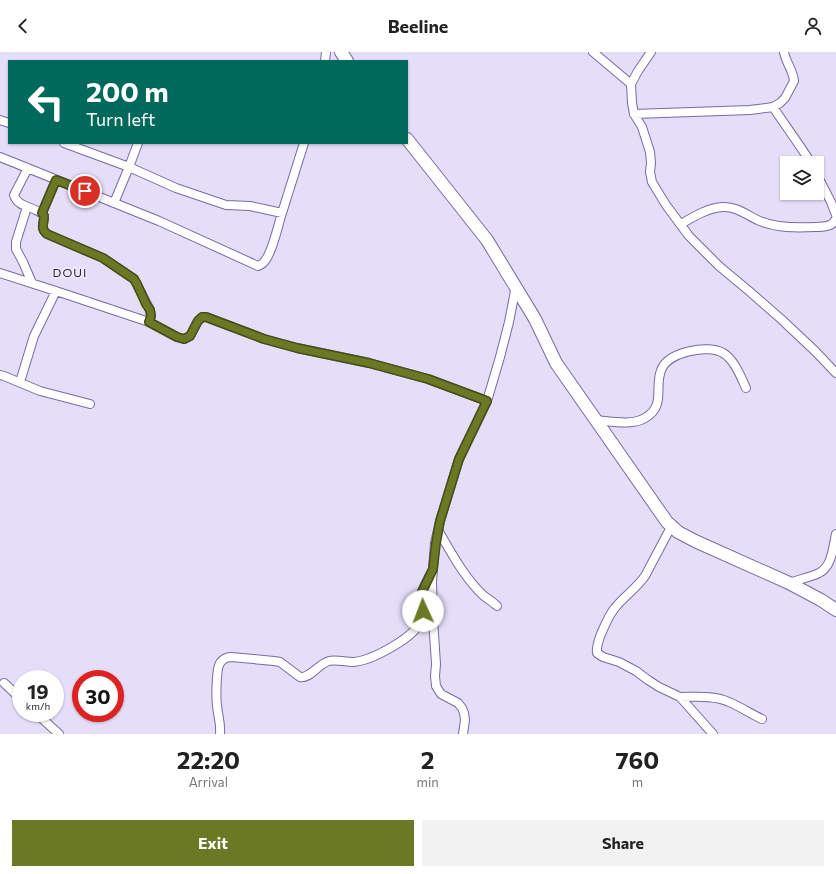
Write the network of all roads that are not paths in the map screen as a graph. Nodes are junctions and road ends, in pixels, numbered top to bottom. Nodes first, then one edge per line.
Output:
1 (593, 52) edge
2 (651, 52) edge
3 (784, 52) edge
4 (631, 84) junction
5 (773, 106) junction
6 (634, 114) junction
7 (408, 140) edge
8 (67, 144) edge
9 (138, 144) edge
10 (304, 144) edge
11 (807, 156) edge
12 (0, 157) edge
13 (129, 167) junction
14 (28, 168) junction
15 (56, 180) junction
16 (824, 188) edge
17 (114, 203) junction
18 (27, 207) junction
19 (42, 213) junction
20 (282, 213) junction
21 (836, 215) edge
22 (836, 219) edge
23 (681, 224) junction
24 (0, 273) edge
25 (32, 283) junction
26 (516, 286) junction
27 (56, 291) junction
28 (149, 322) junction
29 (836, 373) edge
30 (0, 375) edge
31 (20, 382) junction
32 (746, 388) dead end
33 (487, 401) junction
34 (90, 404) dead end
35 (596, 420) junction
36 (671, 527) junction
37 (438, 530) junction
38 (836, 534) edge
39 (433, 569) junction
40 (789, 583) junction
41 (497, 606) dead end
42 (834, 606) edge
43 (4, 684) dead end
44 (12, 691) edge
45 (680, 697) junction
46 (762, 719) dead end
47 (46, 722) edge
48 (59, 734) edge
49 (220, 734) edge
50 (462, 734) edge
51 (713, 734) edge

1 - 4 street
2 - 4 street
3 - 5 street
4 - 6 street
5 - 6 street
5 - 11 street
6 - 23 street
7 - 26 street
8 - 13 street
9 - 13 street
10 - 20 street
12 - 14 street
13 - 17 street
13 - 20 street
14 - 15 street
14 - 18 street
15 - 17 street
15 - 19 street
16 - 21 street
17 - 20 street
18 - 19 street
18 - 25 street
19 - 28 street
22 - 23 street
23 - 29 street
24 - 25 street
25 - 27 street
26 - 33 street
26 - 35 street
27 - 28 street
27 - 31 street
28 - 33 street
30 - 31 street
31 - 34 street
32 - 35 street
33 - 37 street
35 - 36 street
36 - 40 street
36 - 45 street
37 - 39 street
37 - 41 street
38 - 40 street
39 - 49 street
39 - 50 street
40 - 42 street
43 - 44 street
45 - 46 street
45 - 51 street
47 - 48 street

